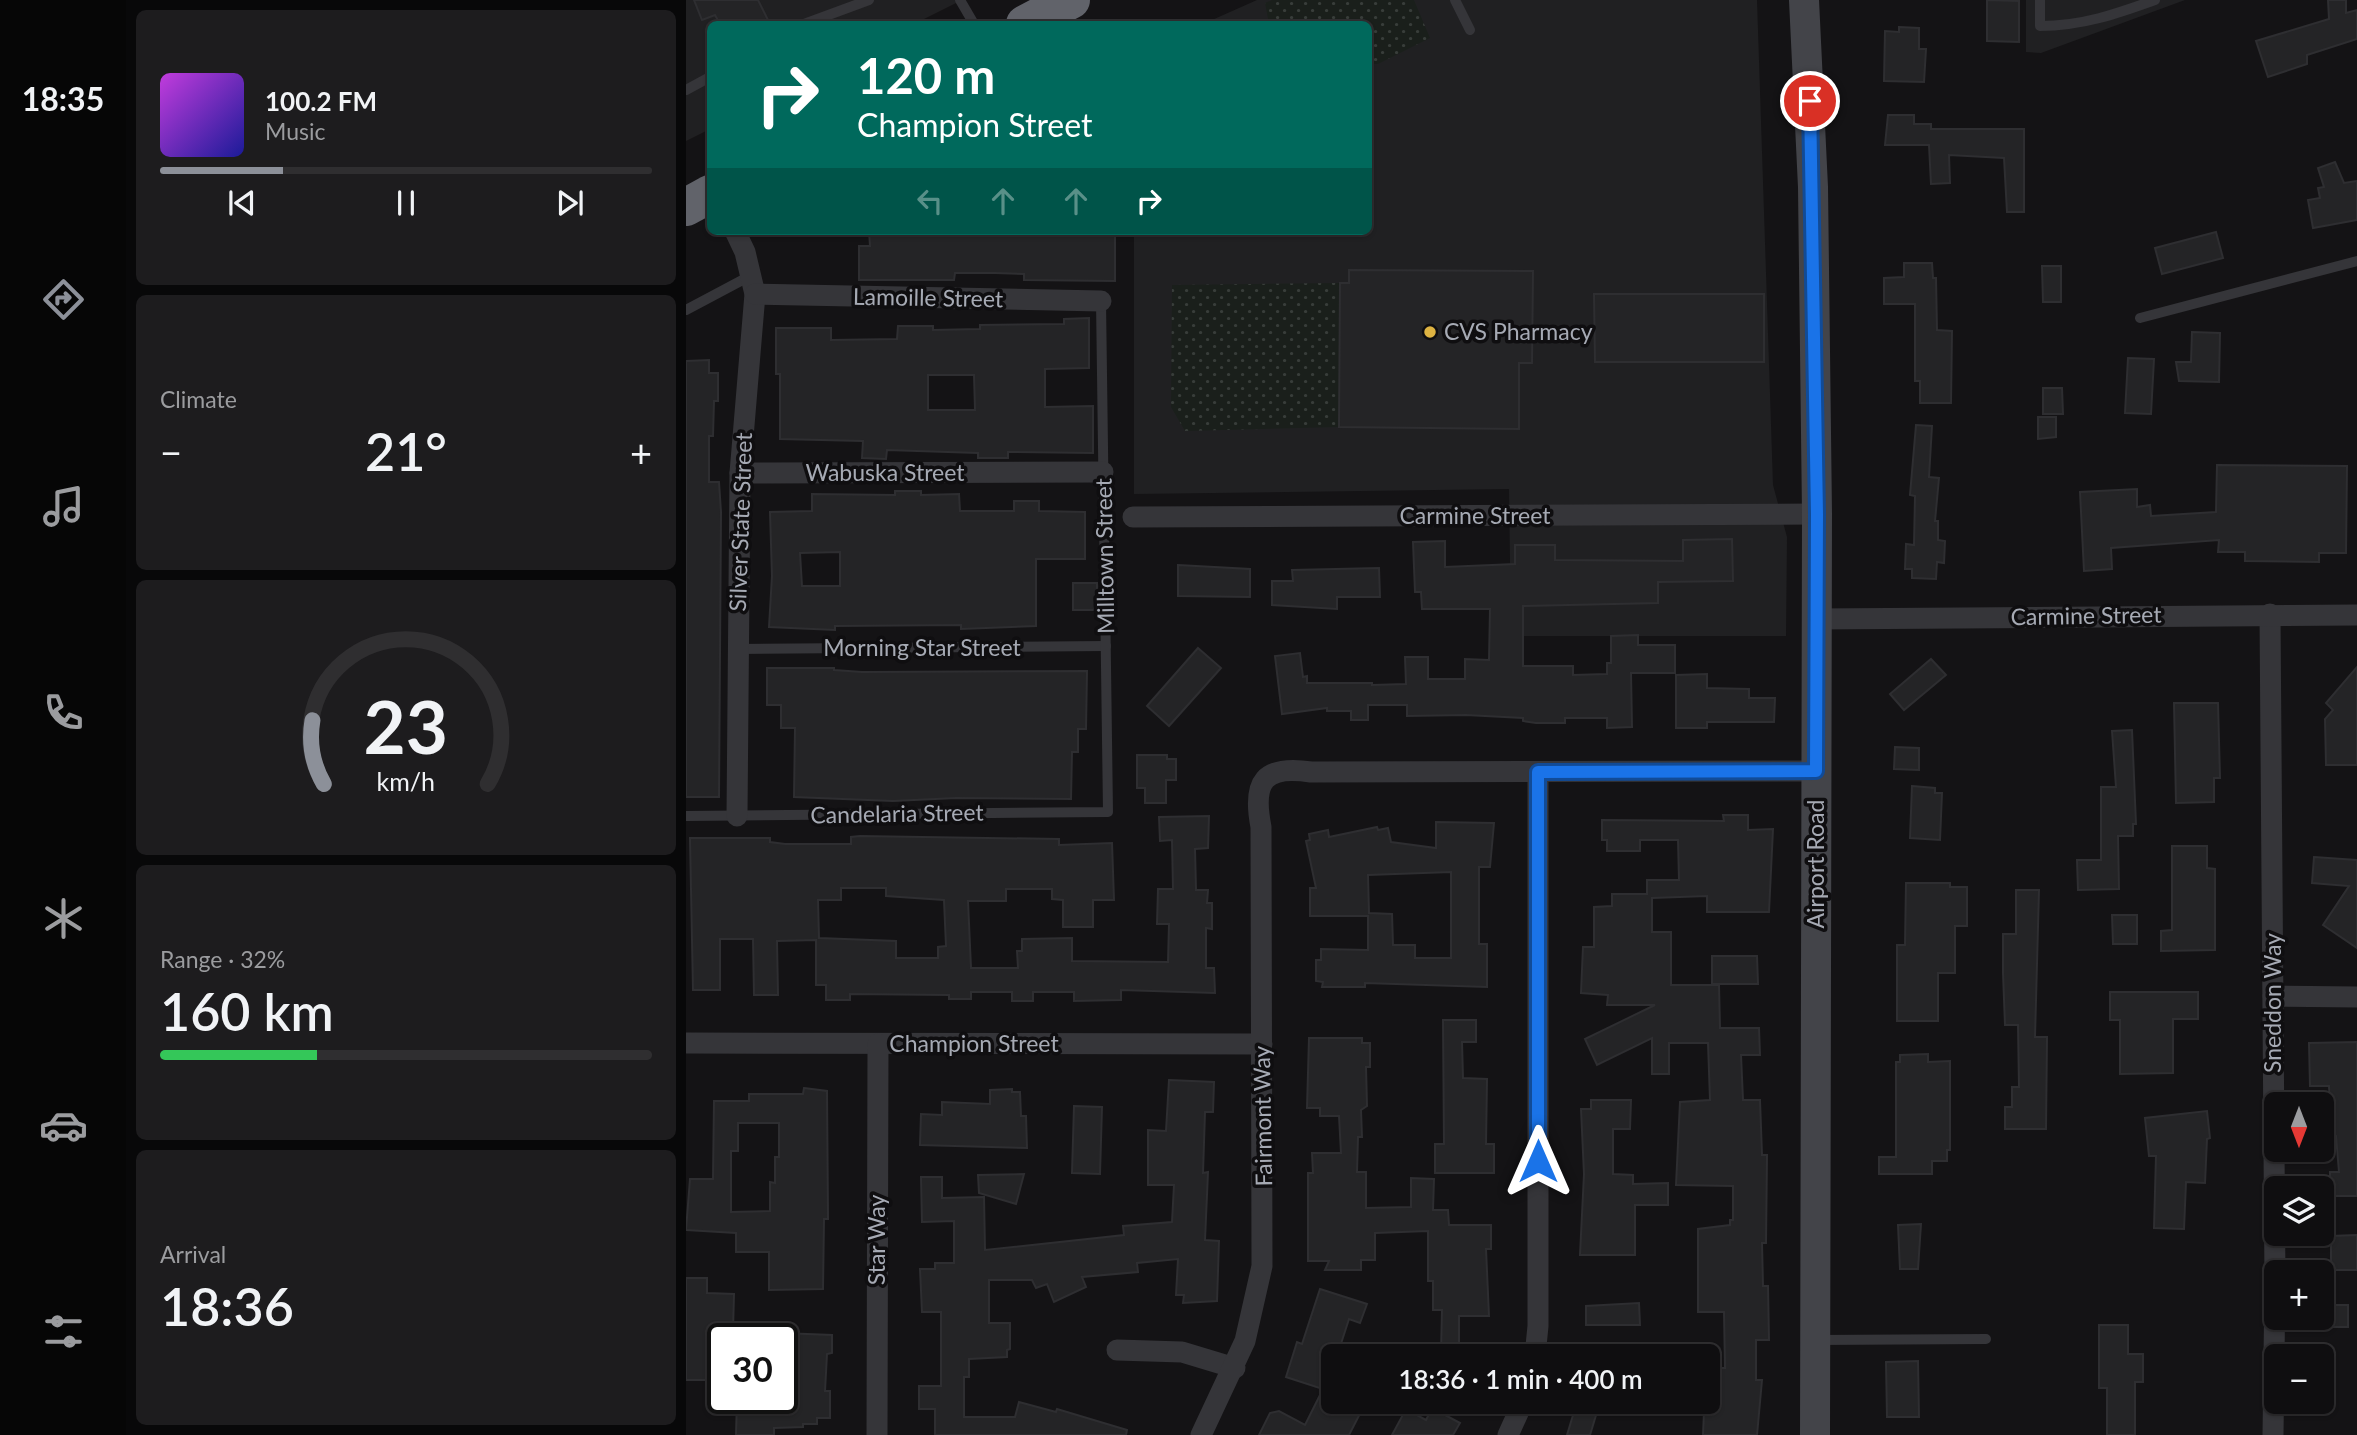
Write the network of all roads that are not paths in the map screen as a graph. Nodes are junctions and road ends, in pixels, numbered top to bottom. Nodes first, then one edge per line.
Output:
1 (869, 0) edge
2 (960, 0) edge
3 (1071, 0) edge
4 (1455, 0) edge
5 (1804, 0) edge
6 (2040, 0) edge
7 (2155, 0) edge
8 (2125, 5) edge
9 (812, 21) edge
10 (972, 21) edge
11 (1032, 21) edge
12 (1470, 30) dead end
13 (707, 79) edge
14 (686, 90) edge
15 (707, 196) edge
16 (686, 207) edge
17 (737, 235) edge
18 (2357, 261) edge
19 (752, 285) junction
20 (1101, 301) joint
21 (686, 310) edge
22 (2140, 318) dead end
23 (1103, 472) junction
24 (740, 473) junction
25 (1817, 514) junction
26 (1133, 517) dead end
27 (2270, 614) junction
28 (2357, 615) edge
29 (1815, 619) junction
30 (1106, 646) junction
31 (737, 649) junction
32 (1816, 771) junction
33 (1538, 772) junction
34 (1108, 812) joint
35 (686, 816) edge
36 (737, 816) junction
37 (2273, 996) junction
38 (2357, 997) edge
39 (686, 1043) edge
40 (878, 1044) junction
41 (1262, 1044) junction
42 (1986, 1339) dead end
43 (1815, 1340) junction
44 (1536, 1344) edge
45 (1117, 1350) dead end
46 (1235, 1368) junction
47 (1518, 1414) edge
48 (877, 1435) edge
49 (1201, 1435) edge
50 (1508, 1435) edge
51 (1815, 1435) edge
52 (2273, 1435) edge

1 - 9 lane
2 - 10 lane
3 - 11 highway
4 - 12 lane
5 - 25 street, Airport Road
6 - 8 lane
7 - 8 lane
13 - 14 lane
15 - 16 highway
17 - 19 street, Silver State Street
18 - 22 lane
19 - 20 street, Lamoille Street
19 - 21 lane
19 - 24 street, Silver State Street
20 - 23 lane, Milltown Street
23 - 24 street, Wabuska Street
23 - 30 lane, Milltown Street
24 - 31 street, Silver State Street
25 - 26 street, Carmine Street
25 - 29 street, Airport Road
27 - 28 street, Carmine Street
27 - 29 street, Carmine Street
27 - 37 street, Sneddon Way
29 - 32 street, Airport Road
30 - 31 lane, Morning Star Street
30 - 34 lane, Milltown Street
31 - 36 street, Silver State Street
32 - 33 street
32 - 43 street, Airport Road
33 - 41 street, Fairmont Way
33 - 44 street
34 - 36 lane, Candelaria Street
35 - 36 lane, Candelaria Street
37 - 38 street
37 - 52 street, Sneddon Way
39 - 40 street, Champion Street
40 - 41 street, Champion Street
40 - 48 street, Star Way
41 - 46 street, Fairmont Way
42 - 43 lane
43 - 51 street, Airport Road
45 - 46 street
46 - 49 street, Fairmont Way
47 - 50 street

